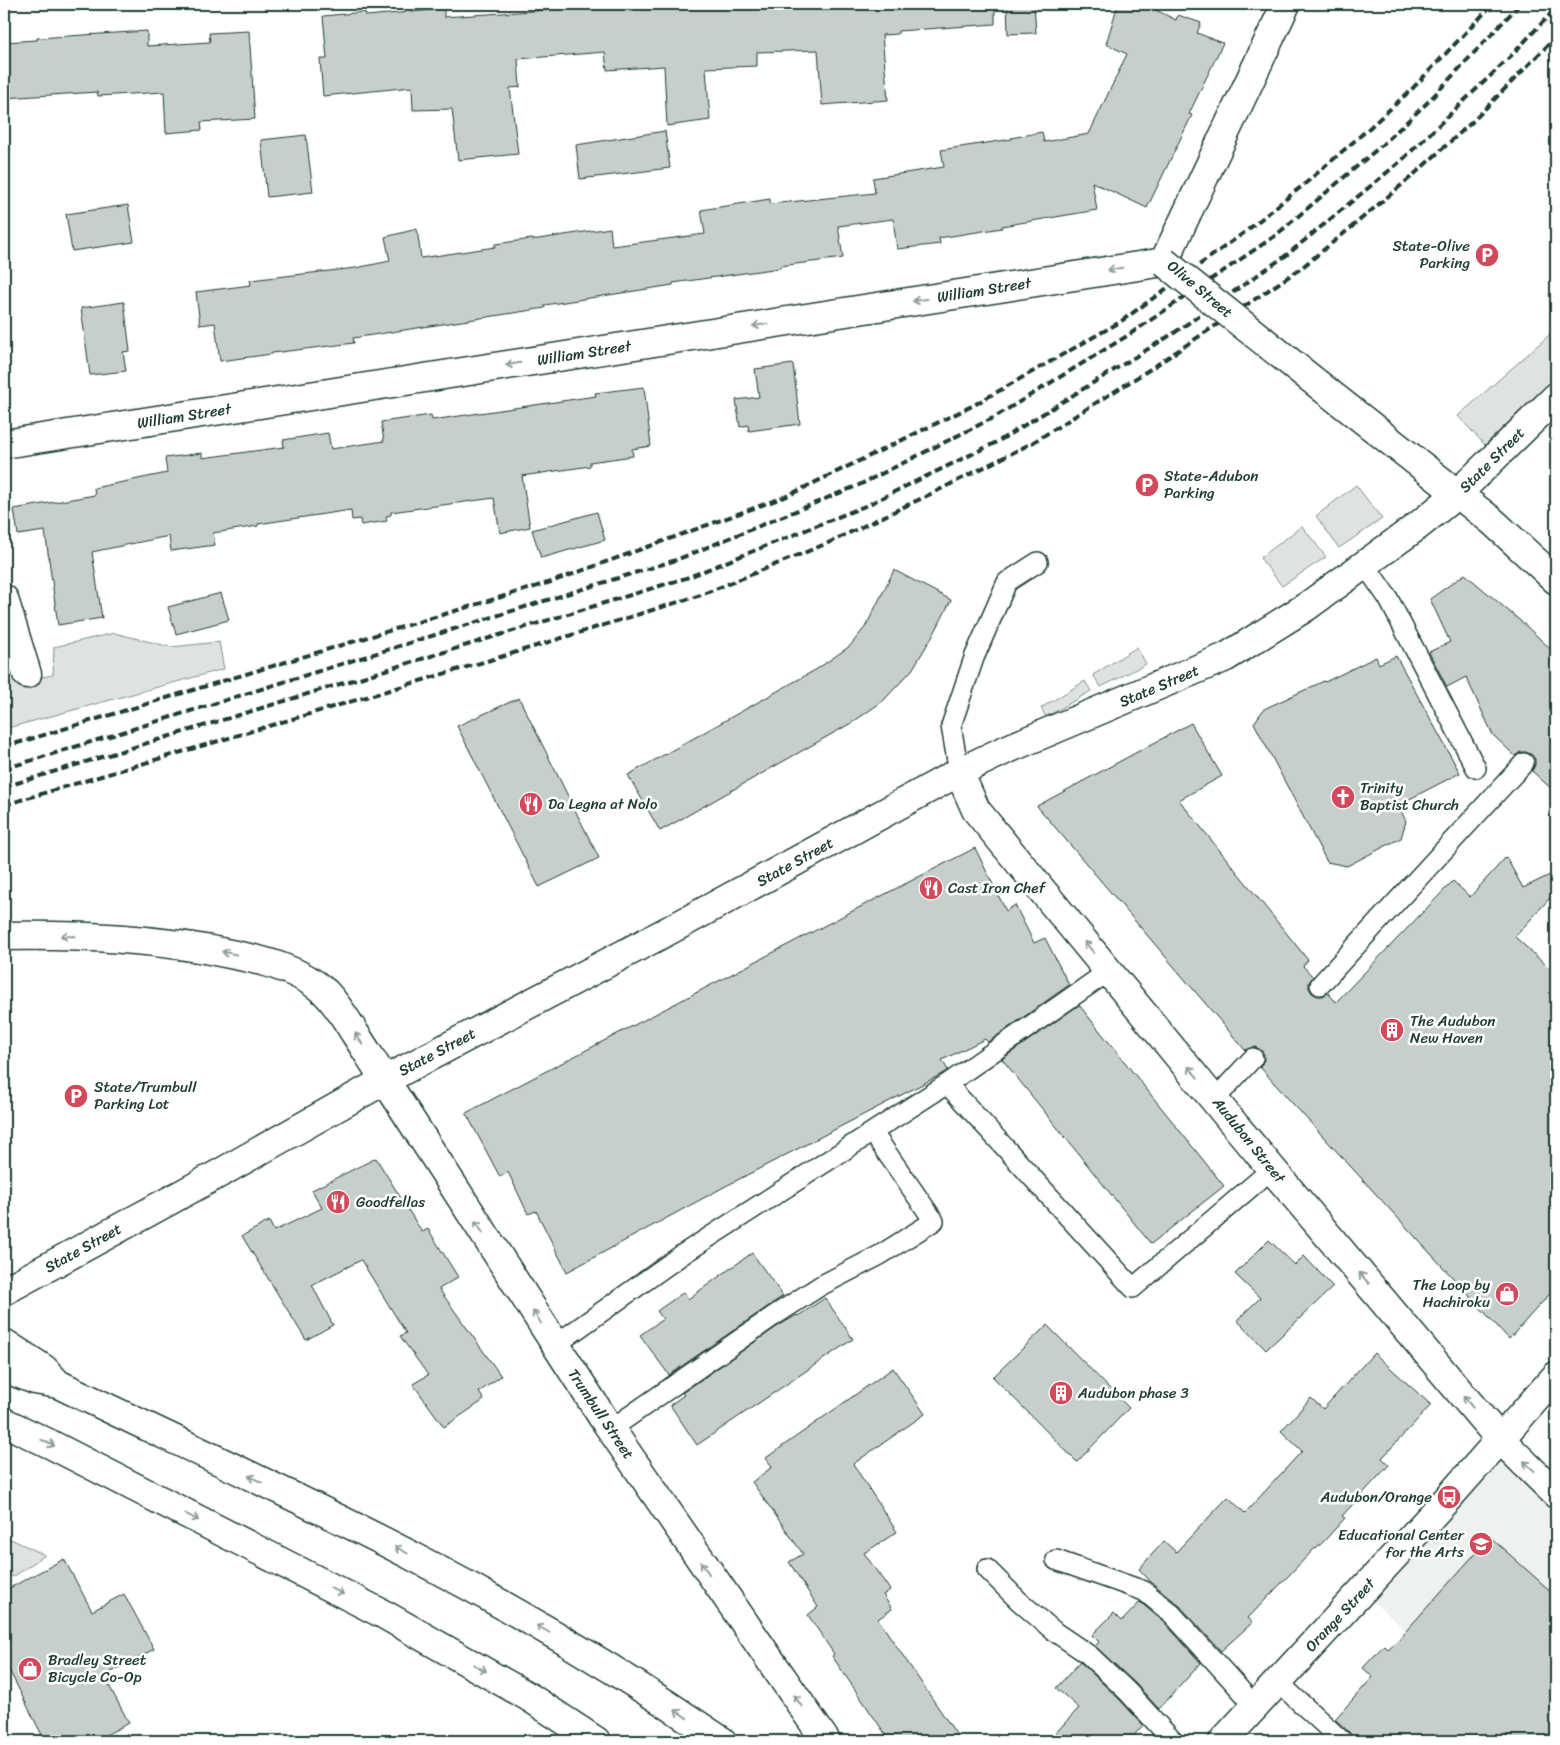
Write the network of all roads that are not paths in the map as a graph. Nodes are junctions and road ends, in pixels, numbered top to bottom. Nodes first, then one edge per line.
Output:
1 (1286, 4) edge
2 (1164, 262) junction
3 (1556, 397) edge
4 (4, 444) edge
5 (1457, 494) junction
6 (1038, 562) dead end
7 (1365, 565) junction
8 (1556, 580) edge
9 (4, 599) edge
10 (27, 674) dead end
11 (1524, 763) dead end
12 (1476, 768) dead end
13 (959, 772) junction
14 (4, 936) edge
15 (1109, 971) junction
16 (1320, 985) dead end
17 (1253, 1058) dead end
18 (385, 1080) junction
19 (947, 1084) junction
20 (1215, 1099) junction
21 (872, 1133) junction
22 (1272, 1169) junction
23 (4, 1291) edge
24 (555, 1345) junction
25 (7, 1353) edge
26 (1556, 1376) edge
27 (4, 1422) edge
28 (611, 1429) junction
29 (1500, 1439) junction
30 (1556, 1494) edge
31 (1056, 1560) dead end
32 (988, 1569) dead end
33 (1278, 1682) junction
34 (1255, 1706) junction
35 (596, 1741) edge
36 (722, 1741) edge
37 (826, 1741) edge
38 (1173, 1741) edge
39 (1223, 1741) edge
40 (1342, 1741) edge

1 - 2 main road, Olive Street
2 -> 4 main road, William Street
2 - 5 main road, Olive Street, bridge
3 - 5 main road, State Street
5 - 7 main road, State Street
5 - 8 main road, Olive Street
6 - 13 lane
7 - 12 lane
7 - 13 main road, State Street
9 - 10 main road
11 - 16 lane
15 -> 13 main road, Audubon Street
13 - 18 main road, State Street
18 -> 14 main road, Trumbull Street
15 - 19 lane
20 -> 15 main road, Audubon Street
17 - 20 lane
18 - 23 main road, State Street
24 -> 18 main road, Trumbull Street
19 - 21 lane
19 - 22 lane
20 - 22 main road, Audubon Street
21 - 24 lane
21 - 28 lane
29 -> 22 main road, Audubon Street
24 - 28 main road, Trumbull Street
36 -> 25 main road
26 - 29 main road, Orange Street
27 -> 35 main road
37 -> 28 main road, Trumbull Street
30 -> 29 main road, Audubon Street
29 - 33 main road, Orange Street
31 - 34 lane
32 - 38 lane
33 - 34 main road, Orange Street
33 - 40 lane
34 - 39 main road, Orange Street

